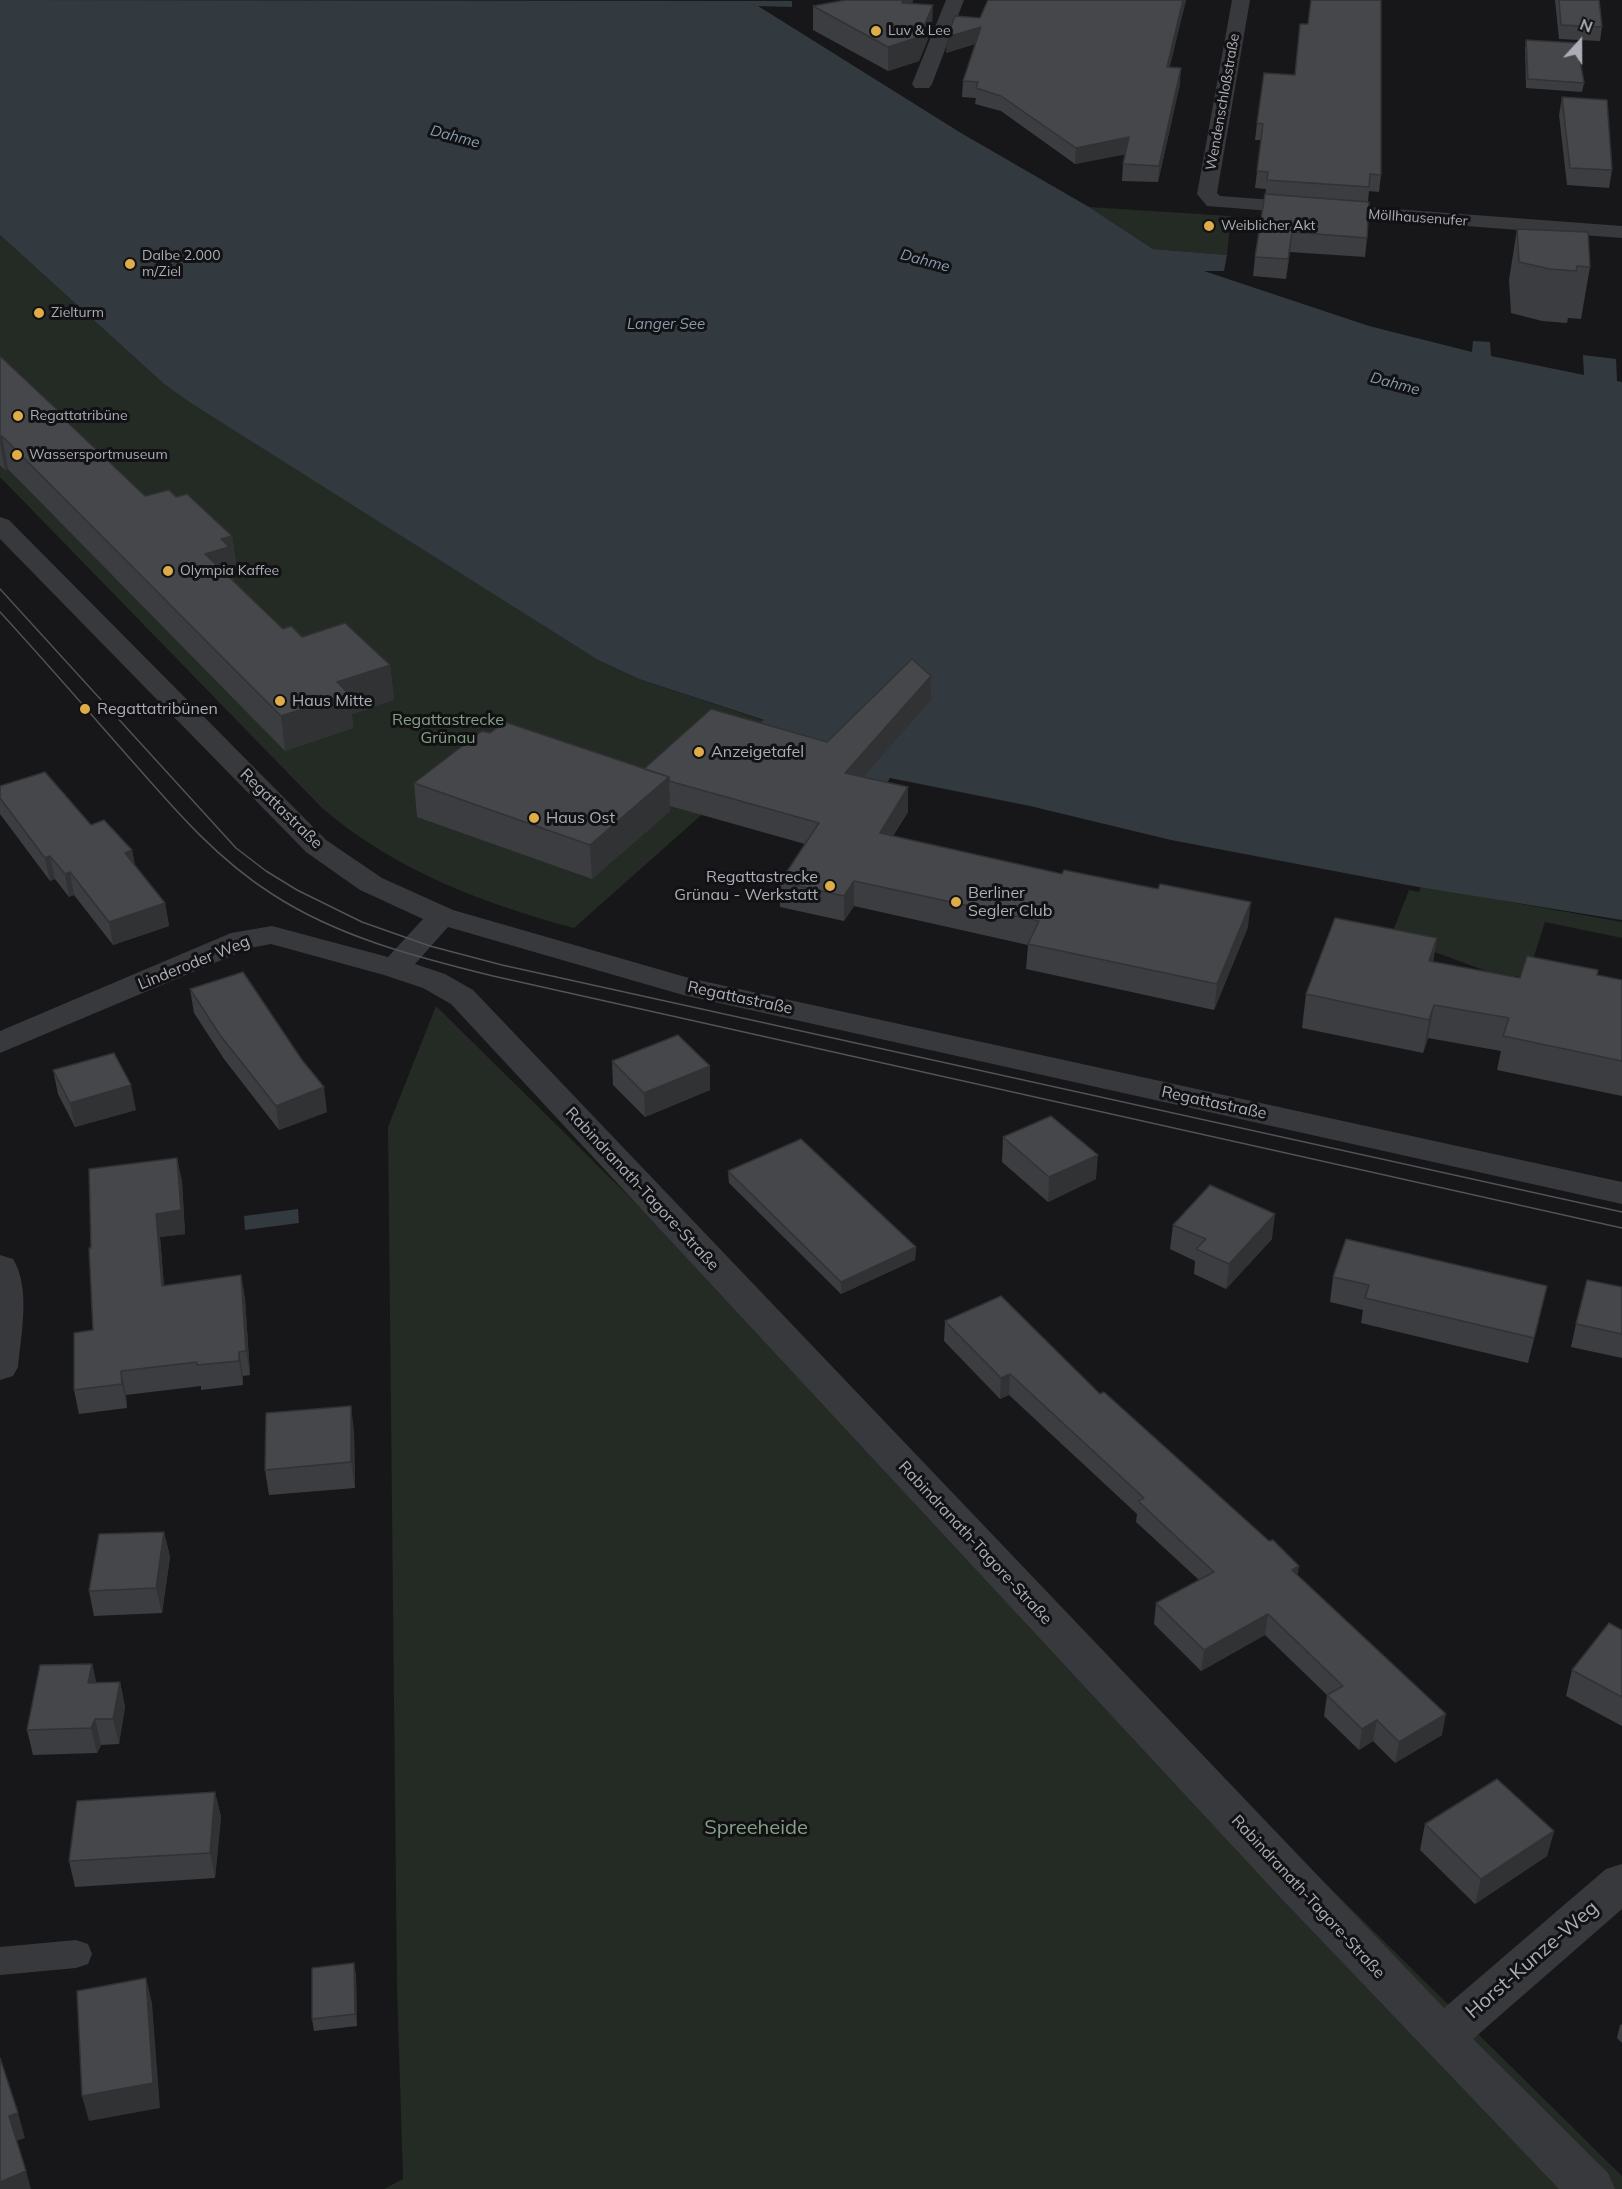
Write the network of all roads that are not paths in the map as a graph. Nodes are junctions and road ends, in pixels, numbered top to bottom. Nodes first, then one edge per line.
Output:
1 (955, 0) edge
2 (1241, 0) edge
3 (922, 84) dead end
4 (1214, 202) joint
5 (1622, 232) edge
6 (0, 525) edge
7 (442, 916) junction
8 (395, 968) junction
9 (0, 1043) edge
10 (1622, 1193) edge
11 (0, 1267) edge
12 (0, 1367) edge
13 (1622, 1882) edge
14 (76, 1954) dead end
15 (0, 1961) edge
16 (1442, 2038) junction
17 (1591, 2189) edge

1 - 3 street
2 - 4 street, Wendenschloßstraße
4 - 5 street, Möllhausenufer
6 - 7 street, Regattastraße
7 - 8 street
7 - 10 street, Regattastraße
8 - 9 street, Linderoder Weg
8 - 16 street, Rabindranath-Tagore-Straße
11 - 12 street
13 - 16 street, Horst-Kunze-Weg
14 - 15 lane
16 - 17 street, Rabindranath-Tagore-Straße

